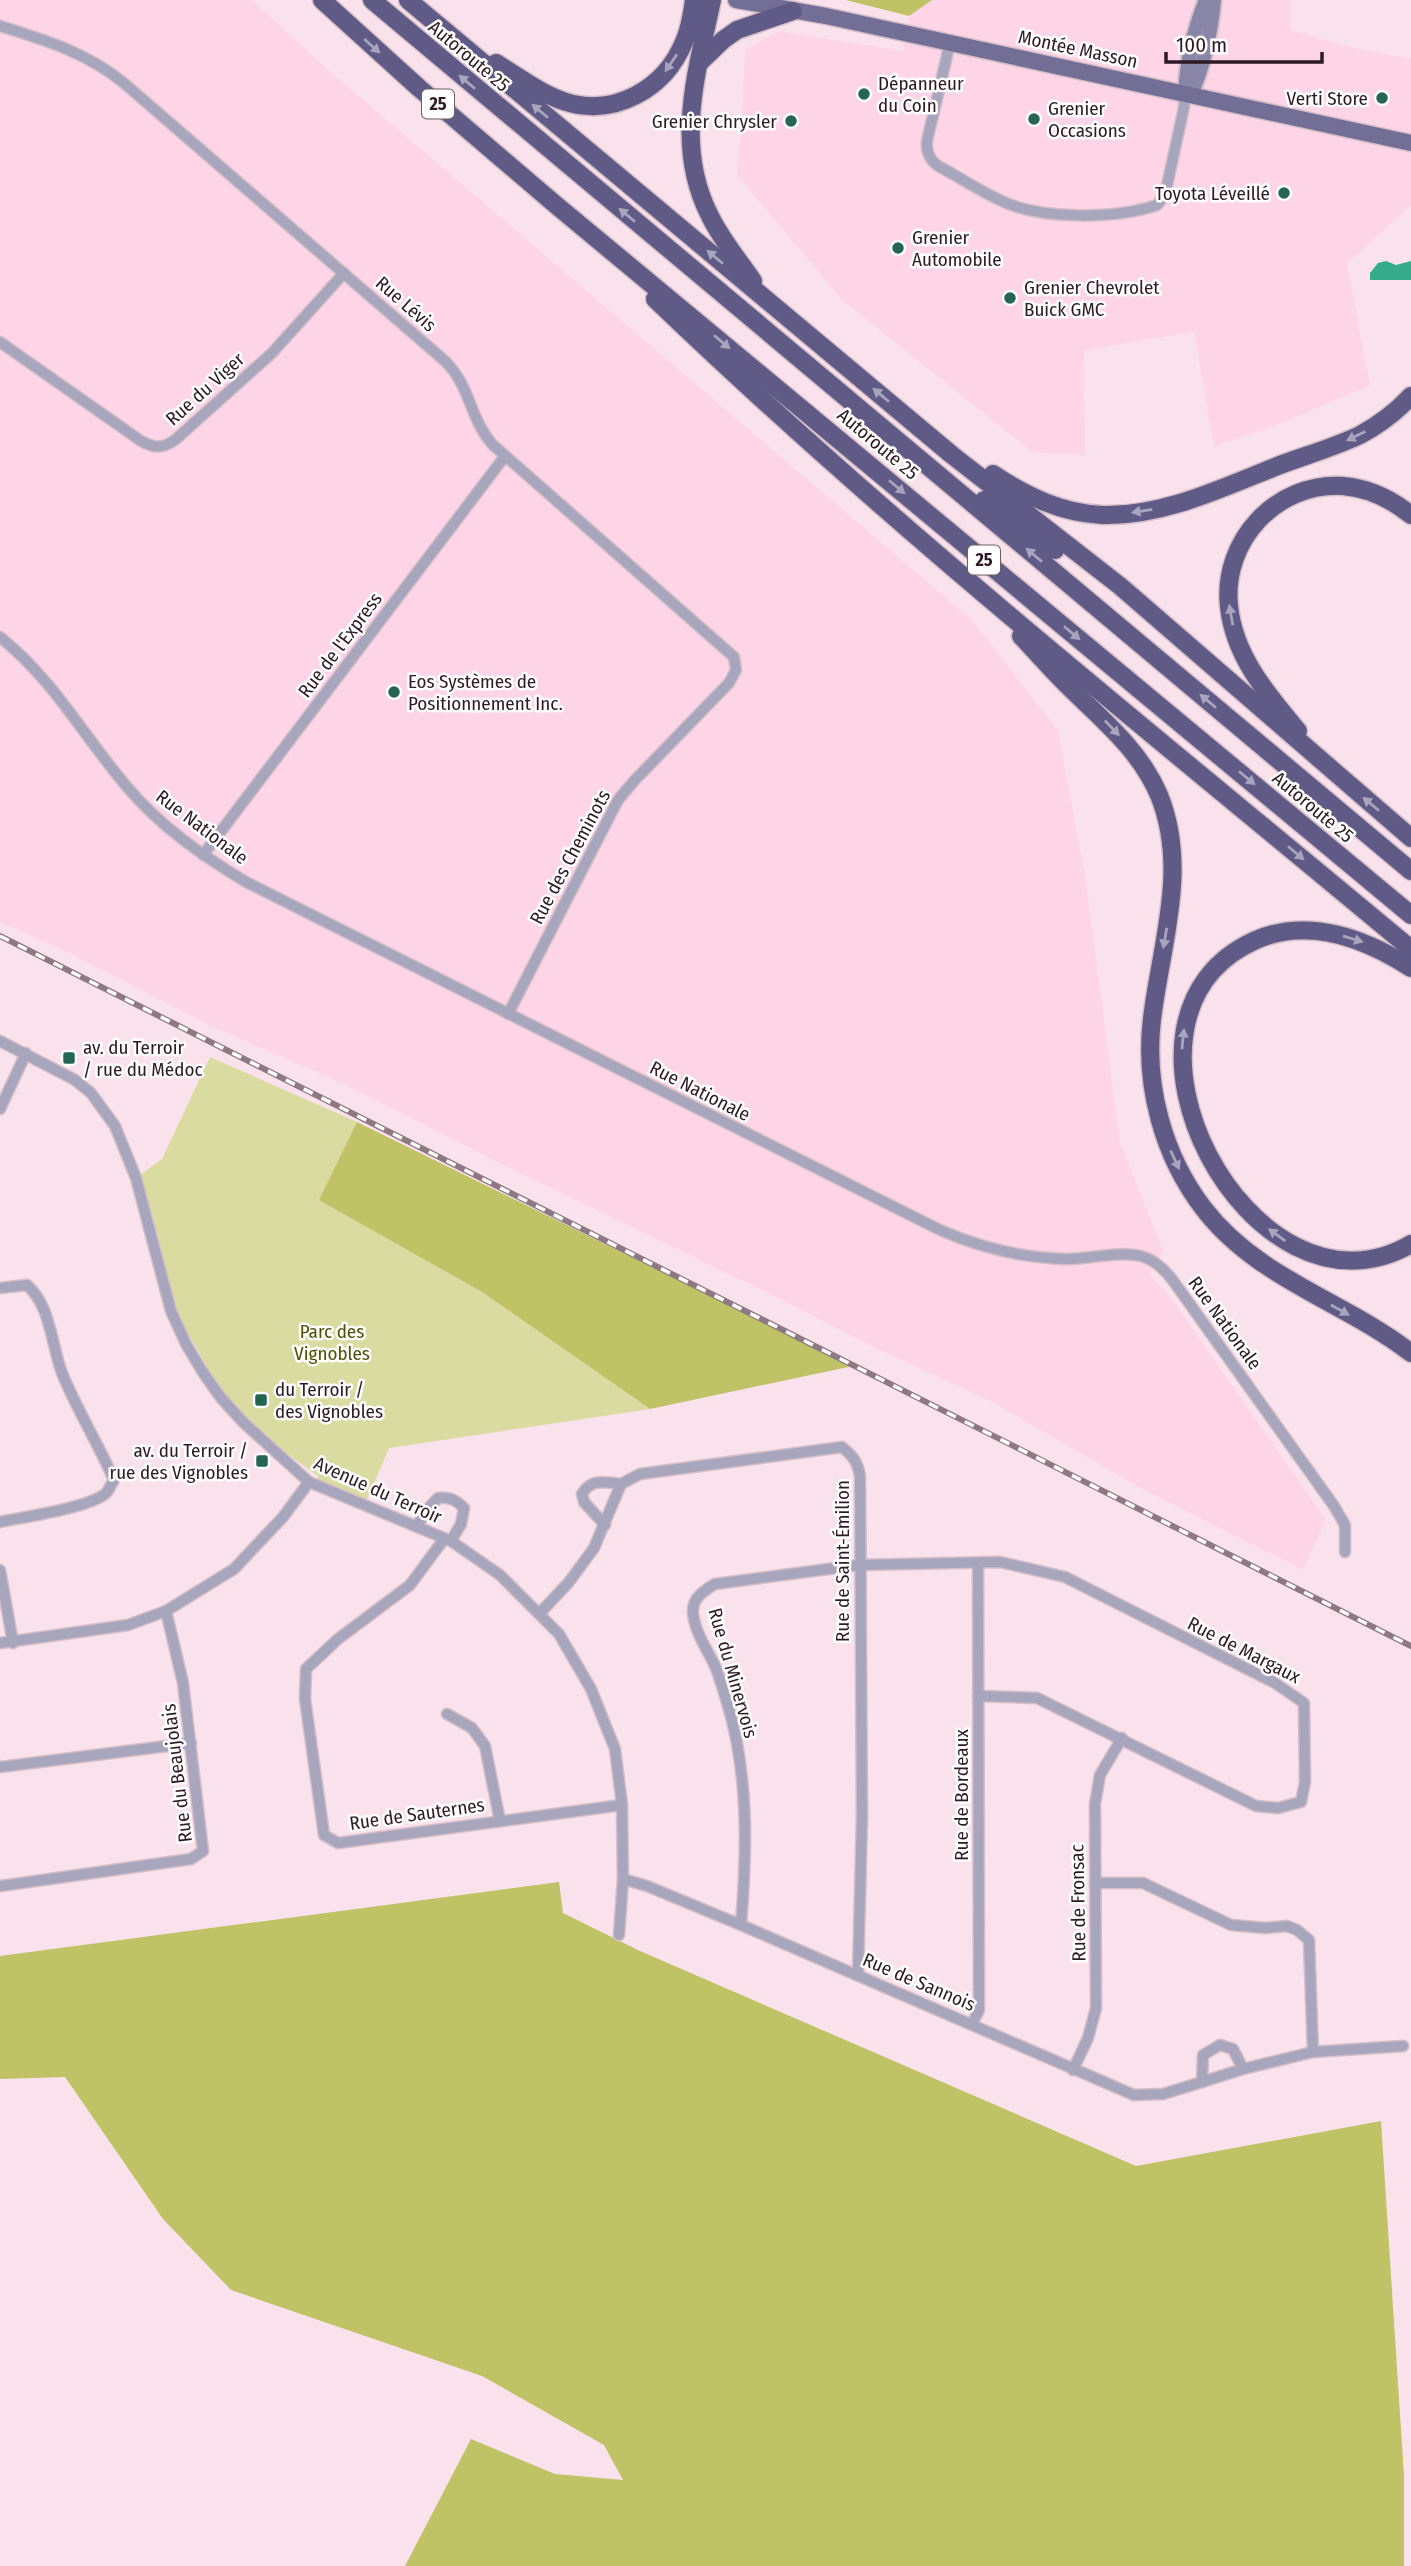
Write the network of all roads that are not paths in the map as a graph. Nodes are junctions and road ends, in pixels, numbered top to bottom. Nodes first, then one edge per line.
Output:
1 (322, 0) edge
2 (372, 0) edge
3 (408, 0) edge
4 (694, 0) edge
5 (712, 0) edge
6 (736, 0) edge
7 (1206, 0) edge
8 (1214, 0) edge
9 (793, 12) junction
10 (0, 26) edge
11 (453, 39) junction
12 (950, 43) junction
13 (699, 64) junction
14 (1187, 98) junction
15 (1411, 143) edge
16 (556, 205) junction
17 (344, 274) junction
18 (768, 301) junction
19 (0, 342) edge
20 (1411, 396) edge
21 (886, 432) junction
22 (952, 455) junction
23 (505, 456) junction
24 (1411, 515) edge
25 (968, 579) junction
26 (0, 637) edge
27 (736, 666) joint
28 (1236, 688) junction
29 (1331, 771) junction
30 (1411, 838) edge
31 (203, 855) junction
32 (1411, 871) edge
33 (1411, 915) edge
34 (1411, 949) edge
35 (1411, 968) edge
36 (508, 1014) junction
37 (0, 1041) edge
38 (26, 1054) junction
39 (0, 1109) edge
40 (1411, 1244) edge
41 (0, 1288) edge
42 (1411, 1353) edge
43 (309, 1482) junction
44 (621, 1484) junction
45 (0, 1522) edge
46 (606, 1525) junction
47 (417, 1526) junction
48 (447, 1540) junction
49 (1345, 1552) dead end
50 (978, 1563) junction
51 (859, 1565) junction
52 (0, 1570) edge
53 (166, 1611) junction
54 (540, 1613) junction
55 (0, 1643) edge
56 (13, 1643) junction
57 (978, 1696) junction
58 (447, 1714) dead end
59 (1122, 1738) junction
60 (191, 1743) junction
61 (0, 1767) edge
62 (622, 1805) junction
63 (500, 1821) junction
64 (623, 1879) junction
65 (1095, 1884) junction
66 (0, 1886) edge
67 (741, 1925) junction
68 (619, 1935) dead end
69 (858, 1975) junction
70 (972, 2024) junction
71 (1403, 2046) dead end
72 (1313, 2052) junction
73 (1243, 2069) junction
74 (1073, 2070) junction
75 (1202, 2082) junction

1 -> 16 highway, Autoroute 25 / 25
21 -> 2 highway, Autoroute 25 / 25
3 - 11 highway
4 -> 11 highway
5 - 13 highway
6 - 9 main road, Montée Masson
7 - 14 street
8 - 14 street
9 - 12 main road, Montée Masson
9 - 13 highway
10 - 17 street, Rue Lévis
18 -> 11 highway
12 - 14 main road, Montée Masson
12 - 14 street
13 - 18 highway
14 - 15 main road, Montée Masson
16 - 25 highway
16 -> 33 highway, Autoroute 25 / 25
17 - 19 street, Rue du Viger
17 - 23 street, Rue Lévis
22 -> 18 highway
20 -> 22 highway
21 - 28 highway
32 -> 21 highway, Autoroute 25 / 25
22 - 28 highway
23 - 27 street, Rue Lévis
23 - 31 street, Rue de l'Express
29 -> 24 highway
25 -> 34 highway
25 -> 42 highway
26 - 31 street, Rue Nationale
27 - 36 street, Rue des Cheminots
28 - 29 highway
30 -> 29 highway
31 - 36 street, Rue Nationale
40 -> 35 highway
36 - 49 street, Rue Nationale
37 - 38 street, Avenue du Terroir
38 - 39 street
38 - 43 street, Avenue du Terroir
41 - 45 street
43 - 47 street, Avenue du Terroir
43 - 53 street
44 - 46 street
44 - 46 street
44 - 51 street, Rue de Saint-Émilion
46 - 54 street
47 - 48 street, Avenue du Terroir
47 - 48 street
48 - 54 street, Avenue du Terroir
48 - 63 street, Rue de Sauternes
50 - 51 street, Rue de Margaux
50 - 57 street, Rue de Bordeaux
50 - 59 street, Rue de Margaux
51 - 67 street, Rue du Minervois
51 - 69 street, Rue de Saint-Émilion
52 - 56 street
53 - 56 street
53 - 60 street, Rue du Beaujolais
54 - 62 street, Avenue du Terroir
55 - 56 street
57 - 59 street, Rue de Margaux
57 - 70 street, Rue de Bordeaux
58 - 63 street
59 - 65 street, Rue de Fronsac
60 - 61 street
60 - 66 street, Rue du Beaujolais
62 - 63 street, Rue de Sauternes
62 - 64 street, Avenue du Terroir
64 - 67 street, Rue de Sannois
64 - 68 street, Avenue du Terroir
65 - 72 street
65 - 74 street, Rue de Fronsac
67 - 69 street, Rue de Sannois
69 - 70 street, Rue de Sannois
70 - 74 street, Rue de Sannois
71 - 72 street, Rue de Sannois
72 - 73 street, Rue de Sannois
73 - 75 street, Rue de Sannois
73 - 75 street
74 - 75 street, Rue de Sannois

